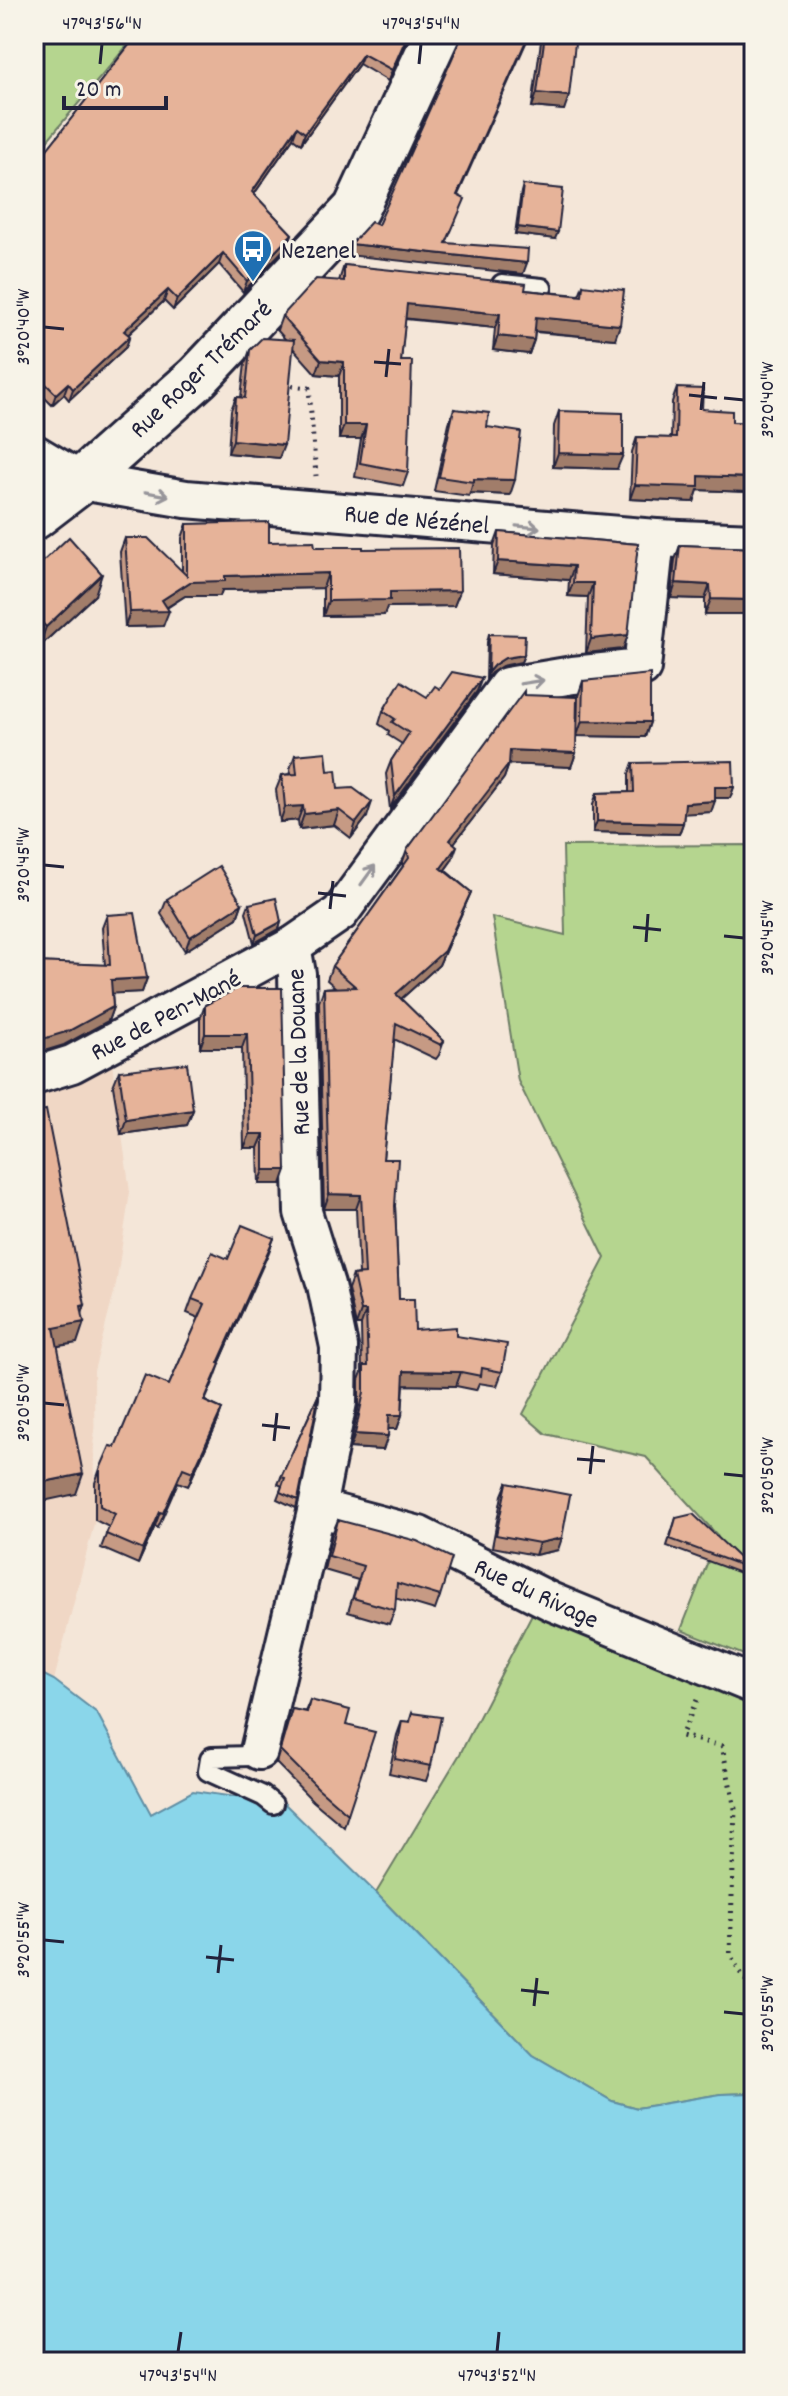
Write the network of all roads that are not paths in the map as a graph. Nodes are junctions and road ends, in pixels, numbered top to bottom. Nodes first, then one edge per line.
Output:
1 (437, 34) edge
2 (481, 282) edge
3 (542, 288) edge
4 (34, 453) edge
5 (81, 481) junction
6 (34, 517) edge
7 (656, 538) junction
8 (754, 542) edge
9 (292, 946) junction
10 (34, 1076) edge
11 (317, 1508) junction
12 (754, 1685) edge
13 (259, 1751) joint
14 (273, 1804) dead end

1 - 5 street, Rue Roger Trémaré
2 - 3 lane
4 - 5 street
5 - 6 street, Rue Roger Trémaré
5 -> 7 street, Rue de Nézénel
7 - 8 street, Rue de Nézénel
9 -> 7 street, Rue de la Douane
9 - 10 street, Rue de Pen-Mané
9 - 11 street, Rue de la Douane
11 - 12 street, Rue du Rivage
11 - 13 street, Rue de la Douane
13 - 14 lane

